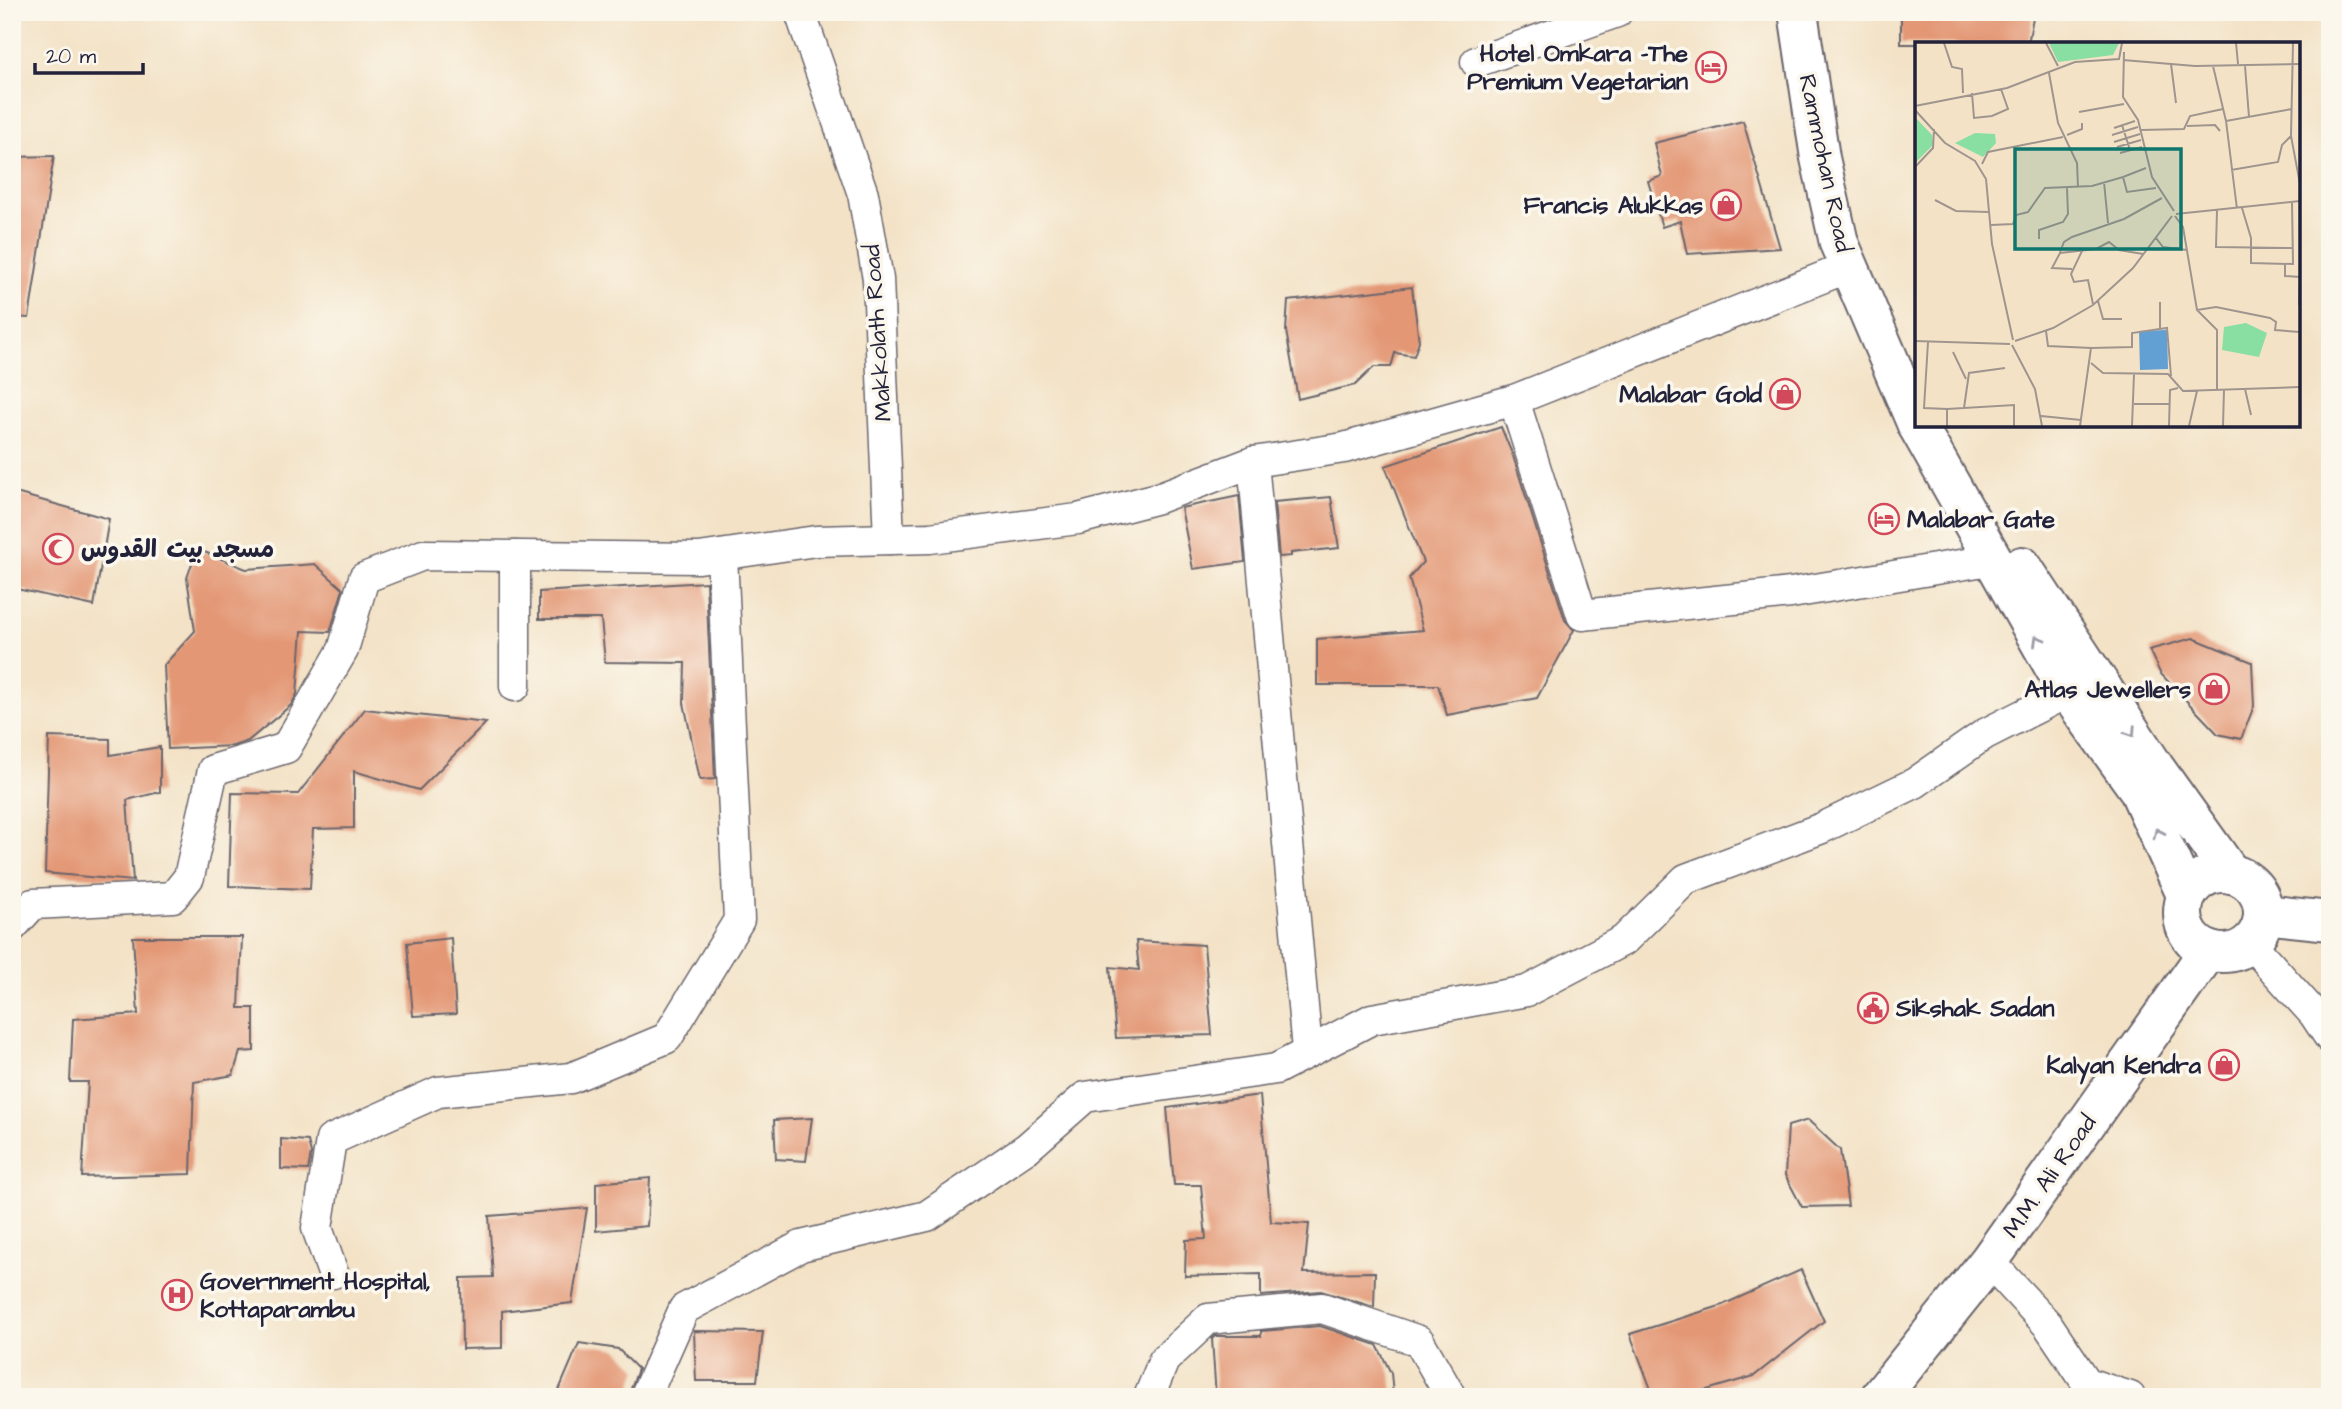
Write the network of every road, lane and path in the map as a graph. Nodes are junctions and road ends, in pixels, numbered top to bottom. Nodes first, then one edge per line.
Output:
1 (800, 12) edge
2 (1798, 12) edge
3 (1820, 12) edge
4 (1614, 13) edge
5 (1476, 62) dead end
6 (1849, 267) junction
7 (1915, 373) edge
8 (1514, 400) junction
9 (1915, 420) edge
10 (1918, 427) edge
11 (1941, 427) edge
12 (1253, 462) junction
13 (889, 539) junction
14 (722, 555) junction
15 (515, 556) junction
16 (1990, 560) junction
17 (515, 686) dead end
18 (2068, 692) junction
19 (2231, 874) junction
20 (2186, 895) junction
21 (2330, 921) edge
22 (12, 927) edge
23 (2257, 929) junction
24 (2209, 950) junction
25 (2330, 1038) edge
26 (1307, 1050) junction
27 (1989, 1261) junction
28 (332, 1273) dead end
29 (645, 1397) edge
30 (1149, 1397) edge
31 (1451, 1397) edge
32 (1880, 1397) edge
33 (2130, 1397) edge

1 - 13 street, Makkolath Road
2 - 6 main road, Rammohan Road
3 - 7 main road, Rammohan Road
4 - 5 street
6 - 8 street
6 - 9 main road, Rammohan Road
8 - 12 street
8 - 16 street
10 - 16 main road, Rammohan Road
11 -> 19 main road
12 - 13 street
12 - 26 street
13 - 14 street
14 - 15 street
14 - 28 street
15 - 17 street
15 - 22 street
18 -> 16 main road, Rammohan Road
20 -> 18 main road, Rammohan Road
18 - 26 street
19 - 20 main road
19 - 23 main road
20 - 24 main road
21 - 23 main road
23 - 24 main road
23 - 25 street
24 - 27 main road, M.M. Ali Road
26 - 29 street
27 - 32 main road, M.M. Ali Road
27 - 33 street
30 - 31 street

